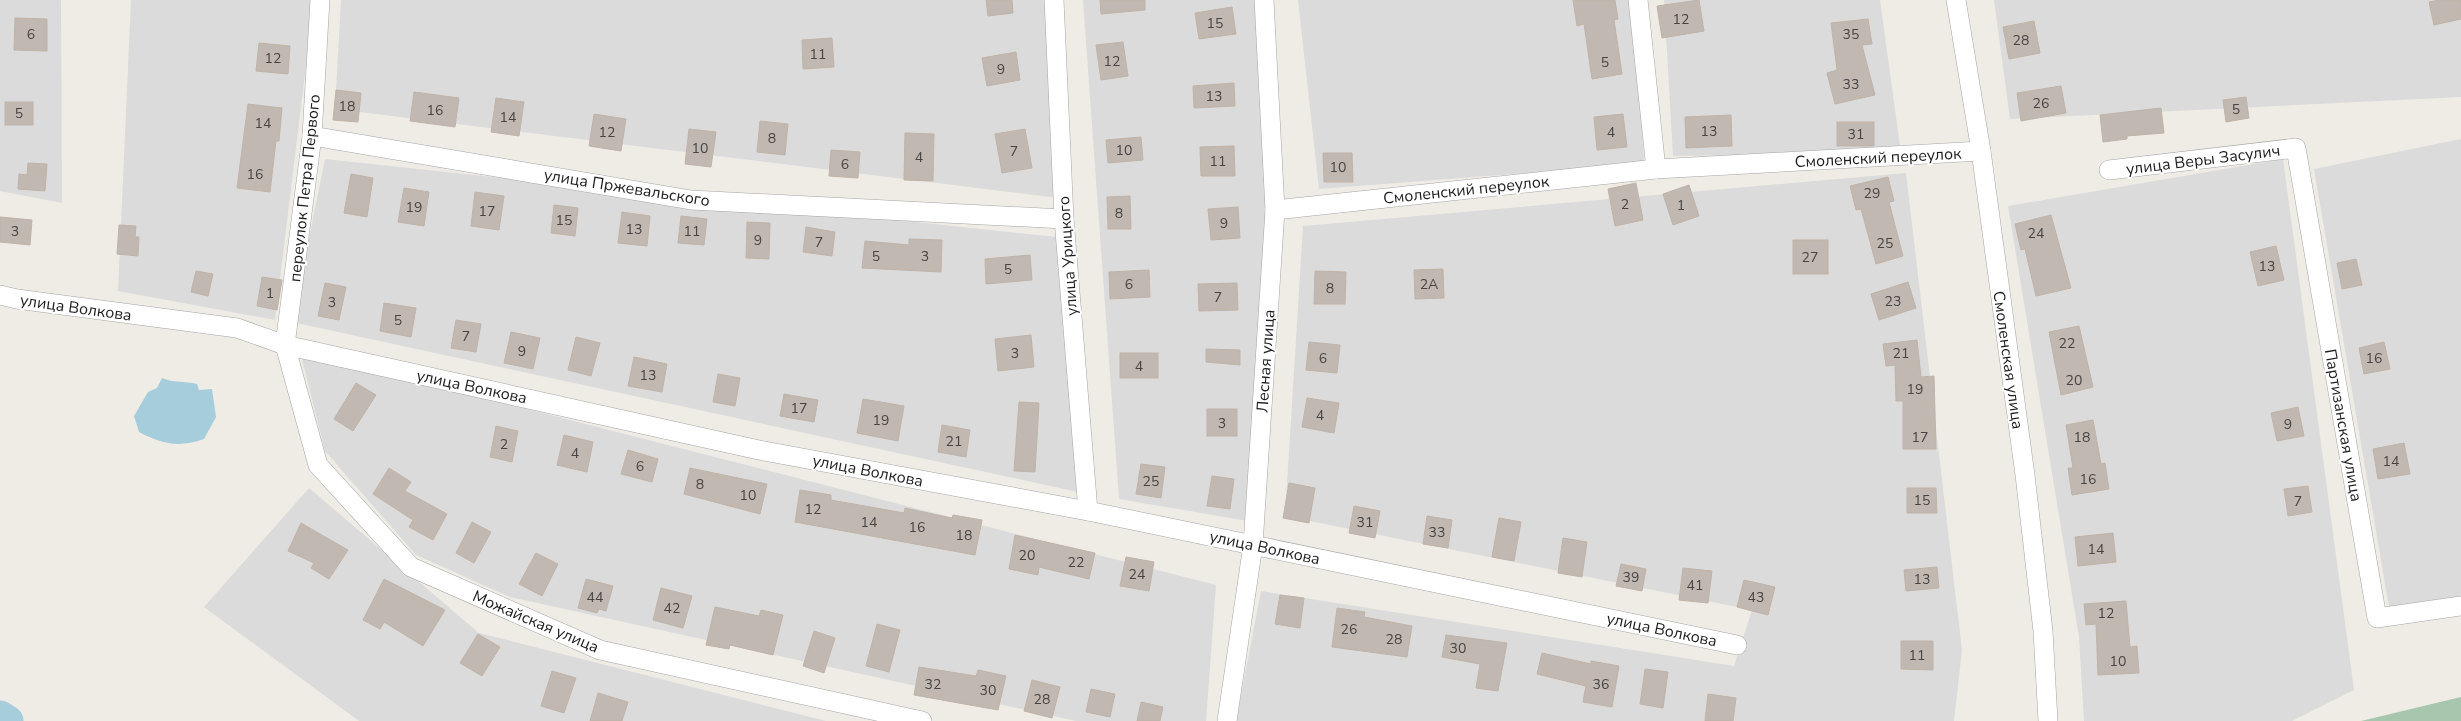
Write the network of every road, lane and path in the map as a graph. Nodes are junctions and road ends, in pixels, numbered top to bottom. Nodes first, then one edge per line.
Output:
1 (320, 0) edge
2 (1054, 0) edge
3 (1264, 0) edge
4 (1638, 0) edge
5 (1956, 0) edge
6 (312, 136) junction
7 (2296, 148) joint
8 (1981, 151) junction
9 (1656, 169) junction
10 (2109, 170) dead end
11 (1275, 210) junction
12 (1064, 220) junction
13 (0, 295) edge
14 (285, 345) junction
15 (1088, 511) junction
16 (1252, 545) junction
17 (2461, 606) edge
18 (1737, 645) dead end
19 (922, 721) edge
20 (1228, 721) edge
21 (2048, 721) edge

1 - 6 street, переулок Петра Первого
2 - 12 street, улица Урицкого
3 - 11 street, Лесная улица
4 - 9 street
5 - 8 street, Смоленская улица
6 - 12 street, улица Пржевальского
6 - 14 street, переулок Петра Первого
7 - 10 street, улица Веры Засулич
7 - 17 street, Партизанская улица
8 - 9 street, Смоленский переулок
8 - 21 street, Смоленская улица
9 - 11 street, Смоленский переулок
11 - 16 street, Лесная улица
12 - 15 street, улица Урицкого
13 - 14 street, улица Волкова
14 - 15 street, улица Волкова
14 - 19 street, Можайская улица
15 - 16 street, улица Волкова
16 - 18 street, улица Волкова
16 - 20 street, Лесная улица

